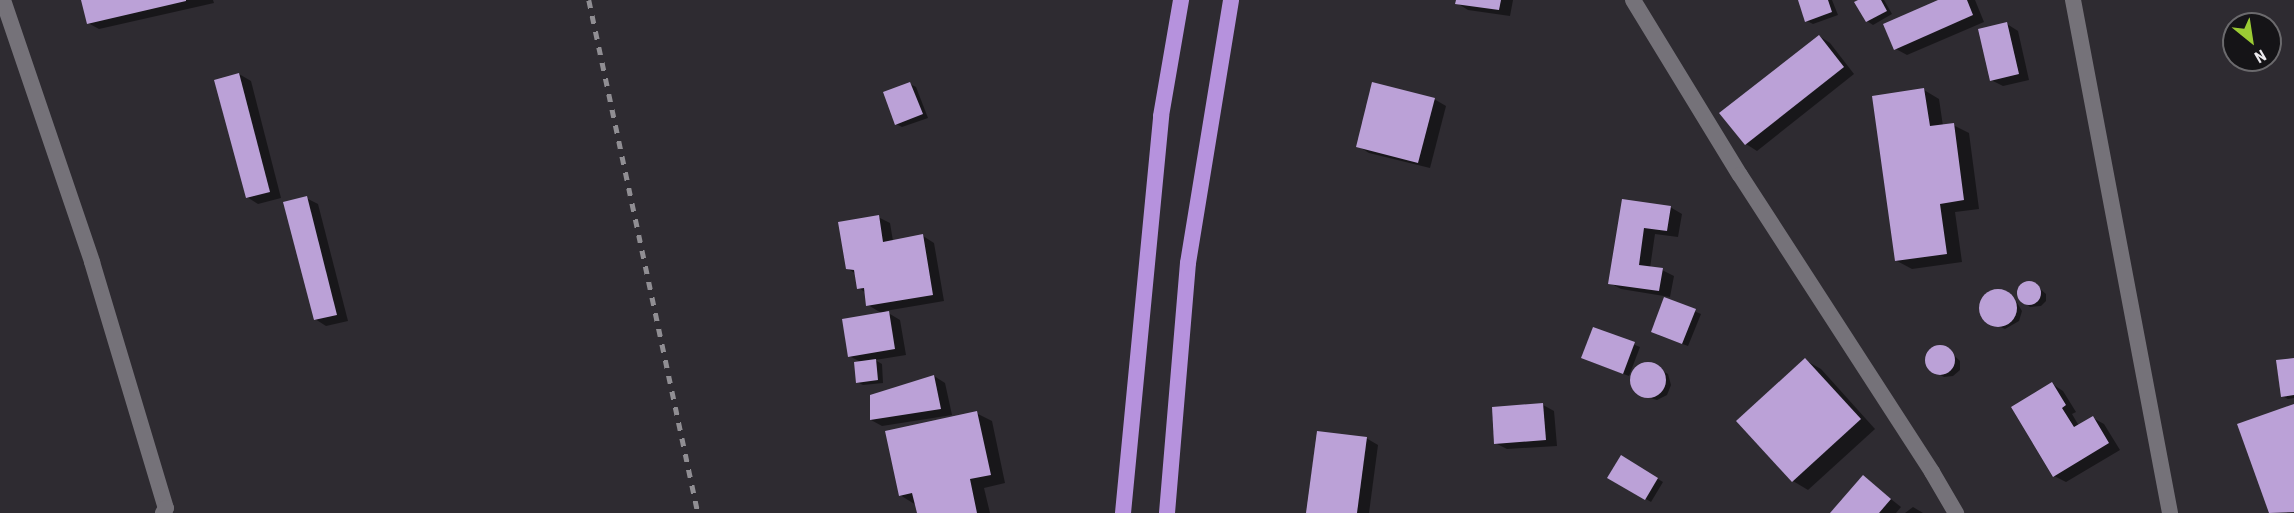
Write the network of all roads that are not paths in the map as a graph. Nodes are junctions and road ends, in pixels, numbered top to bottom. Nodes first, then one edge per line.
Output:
1 (3, 0) edge
2 (1181, 0) edge
3 (1231, 0) edge
4 (1633, 0) edge
5 (2073, 0) edge
6 (163, 513) edge
7 (1123, 513) edge
8 (1167, 513) edge
9 (1956, 513) edge
10 (2170, 513) edge

1 - 6 street
2 - 7 highway
3 - 8 highway
4 - 9 street
5 - 10 street

